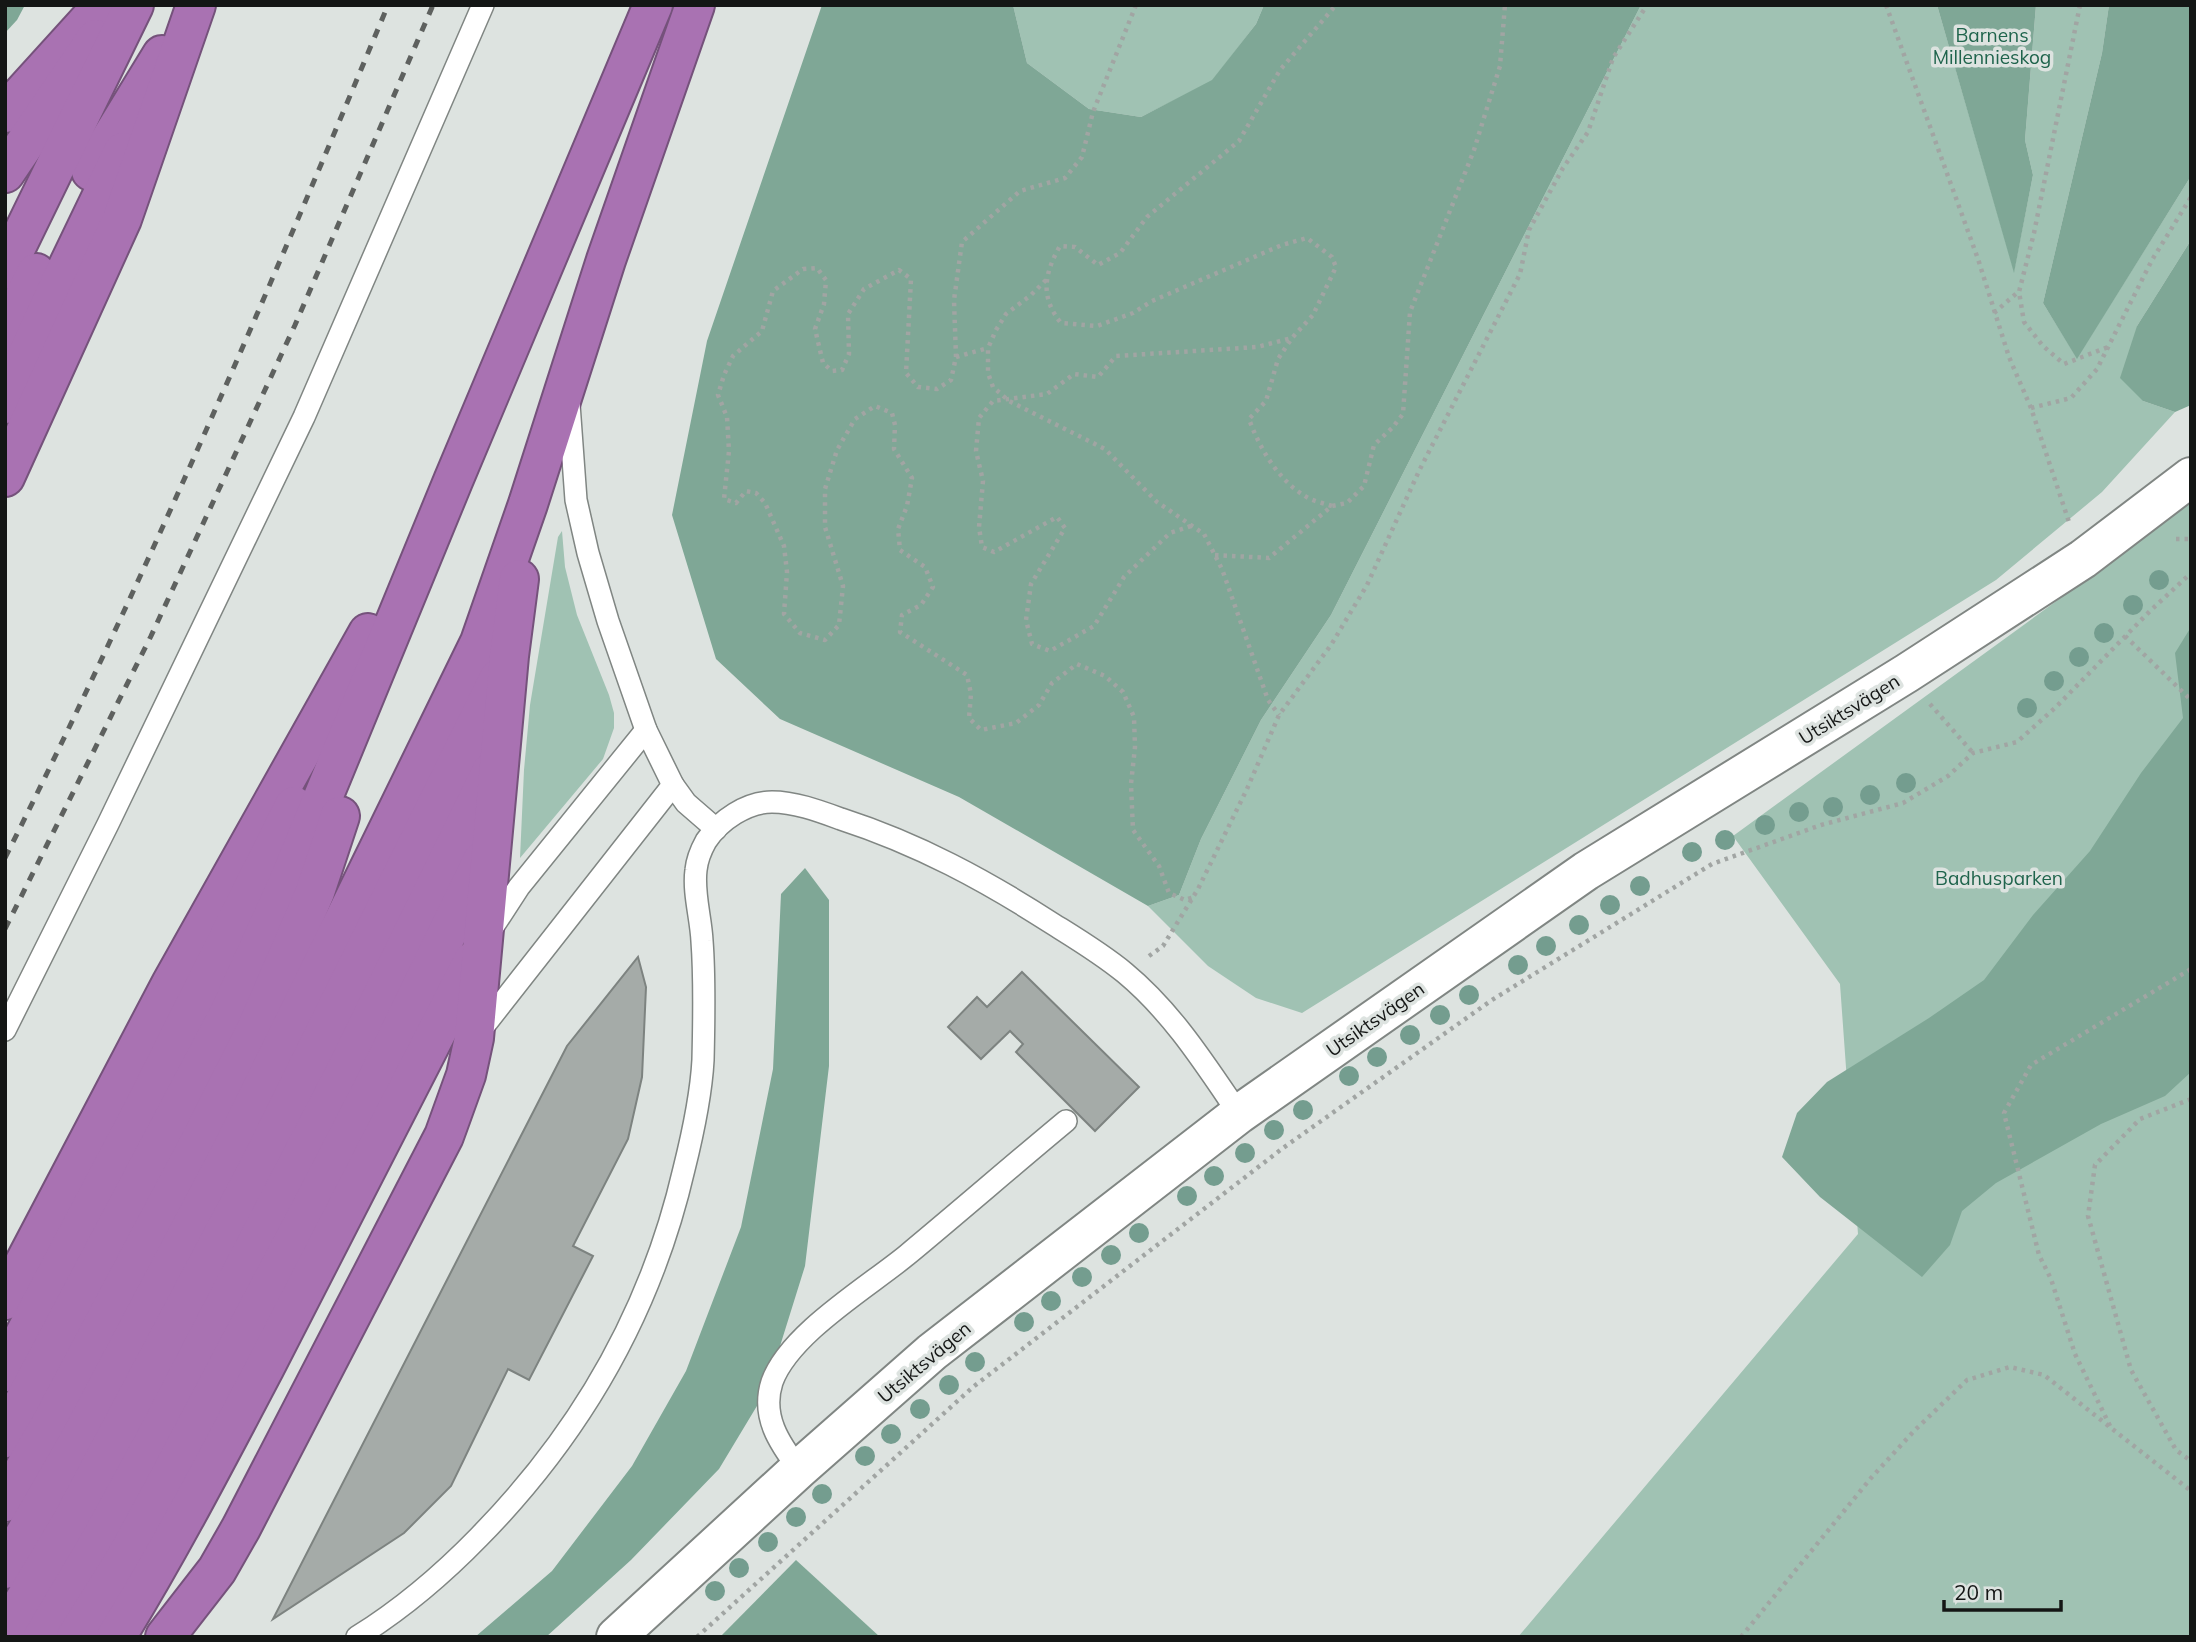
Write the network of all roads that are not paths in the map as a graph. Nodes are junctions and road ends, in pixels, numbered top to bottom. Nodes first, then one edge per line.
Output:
1 (103, 5) edge
2 (119, 5) edge
3 (126, 5) edge
4 (134, 5) edge
5 (194, 5) edge
6 (483, 5) edge
7 (653, 5) edge
8 (695, 5) edge
9 (18, 100) edge
10 (5, 125) edge
11 (5, 173) edge
12 (5, 214) edge
13 (5, 270) edge
14 (5, 338) edge
15 (567, 380) junction
16 (5, 404) edge
17 (5, 477) edge
18 (2191, 477) edge
19 (453, 481) junction
20 (528, 504) junction
21 (509, 656) junction
22 (646, 730) junction
23 (501, 751) junction
24 (673, 785) junction
25 (716, 830) junction
26 (493, 839) junction
27 (484, 941) junction
28 (5, 1030) edge
29 (474, 1038) junction
30 (1239, 1114) junction
31 (1066, 1121) dead end
32 (5, 1300) edge
33 (5, 1372) edge
34 (5, 1438) edge
35 (799, 1469) junction
36 (5, 1502) edge
37 (5, 1569) edge
38 (155, 1573) junction
39 (5, 1633) edge
40 (43, 1637) edge
41 (76, 1637) edge
42 (116, 1637) edge
43 (158, 1637) edge
44 (165, 1637) edge
45 (357, 1637) edge
46 (616, 1637) edge

1 - 9 highway
2 - 11 highway
3 - 12 highway
4 - 13 highway
5 - 14 highway
5 - 16 highway
5 - 17 highway
6 - 28 lane
7 - 19 highway
8 - 15 highway
9 - 10 highway
15 - 20 highway
15 - 22 lane
18 - 30 street, Utsiktsvägen
19 - 32 highway
19 - 33 highway
19 - 34 highway
19 - 36 highway
20 - 21 highway
20 - 37 highway
21 - 23 highway
21 - 39 highway
22 - 24 lane
22 - 27 lane
23 - 26 highway
23 - 40 highway
24 - 25 lane
24 - 29 lane
25 - 30 lane
25 - 45 lane
26 - 27 highway
26 - 41 highway
27 - 29 highway
27 - 38 highway
29 - 44 highway
30 - 35 street, Utsiktsvägen
31 - 35 lane
35 - 46 street, Utsiktsvägen
38 - 42 highway
38 - 43 lane

